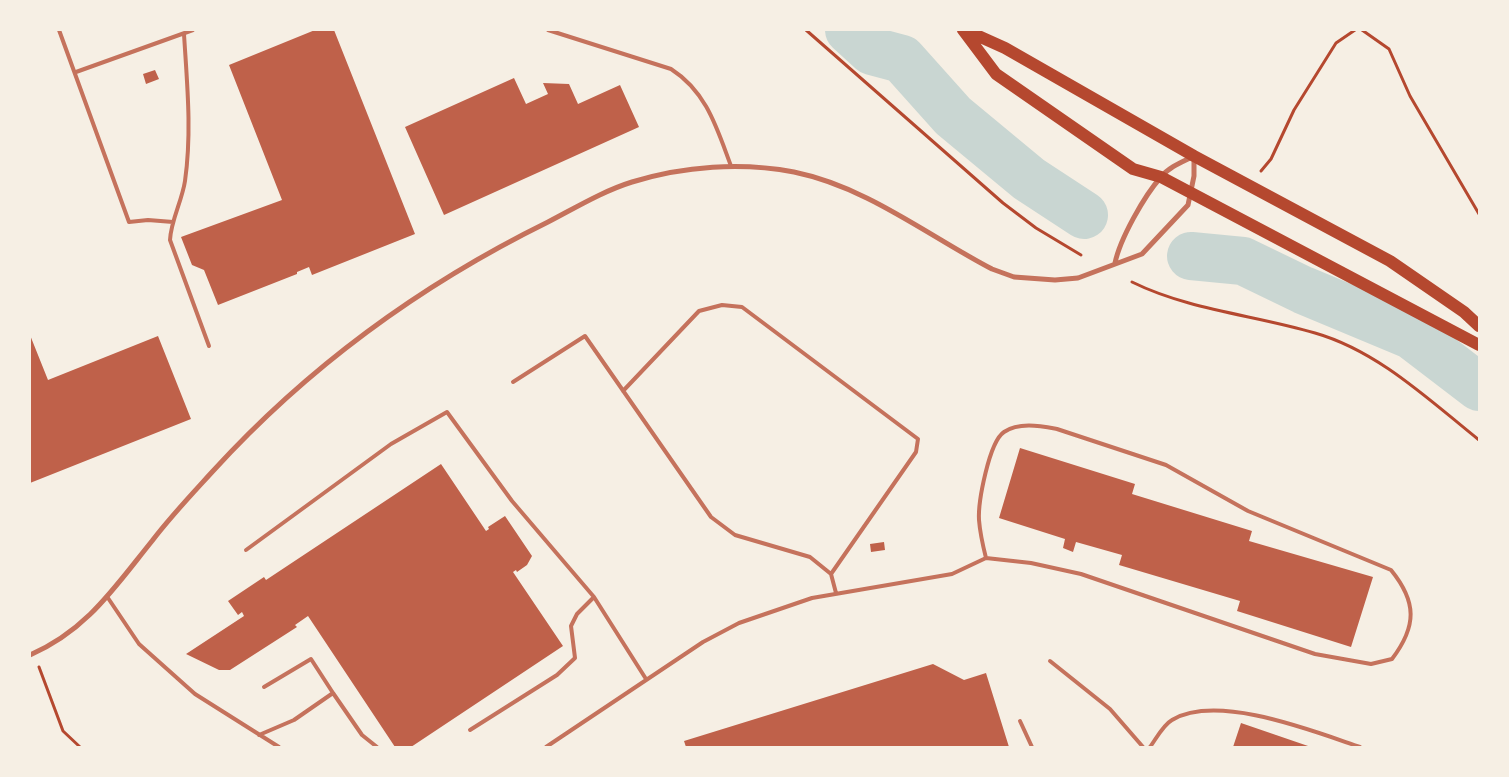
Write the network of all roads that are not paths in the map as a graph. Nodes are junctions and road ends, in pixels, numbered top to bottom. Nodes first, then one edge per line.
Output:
1 (59, 30) edge
2 (193, 30) edge
3 (548, 30) edge
4 (964, 30) edge
5 (184, 34) junction
6 (76, 72) junction
7 (1194, 156) junction
8 (731, 166) junction
9 (1161, 177) junction
10 (1190, 193) junction
11 (173, 222) junction
12 (1114, 263) junction
13 (1479, 326) edge
14 (1479, 345) edge
15 (209, 346) dead end
16 (513, 382) dead end
17 (623, 391) junction
18 (246, 550) dead end
19 (986, 558) junction
20 (832, 574) junction
21 (836, 593) junction
22 (594, 597) junction
23 (108, 598) junction
24 (30, 655) edge
25 (1050, 661) dead end
26 (646, 679) junction
27 (264, 687) dead end
28 (333, 693) junction
29 (1020, 721) dead end
30 (470, 730) dead end
31 (259, 736) junction
32 (279, 747) edge
33 (377, 747) edge
34 (546, 747) edge
35 (1032, 747) edge
36 (1143, 747) edge
37 (1150, 747) edge
38 (1360, 747) edge

1 - 6 lane
2 - 5 lane
3 - 8 lane
4 - 7 main road
4 - 9 main road
5 - 6 lane
5 - 11 lane
6 - 11 lane
7 - 9 street
7 - 10 street
7 - 13 main road
8 - 12 street
8 - 23 street
9 - 10 main road
9 - 12 street
10 - 12 street
10 - 14 main road
11 - 15 lane
16 - 17 lane
17 - 20 lane
17 - 20 lane
18 - 22 lane
19 - 19 lane
19 - 21 lane
20 - 21 lane
21 - 26 lane
22 - 26 lane
22 - 30 lane
23 - 24 street
23 - 31 lane
25 - 36 lane
26 - 34 lane
27 - 28 lane
28 - 31 lane
28 - 33 lane
29 - 35 lane
31 - 32 lane
37 - 38 lane

